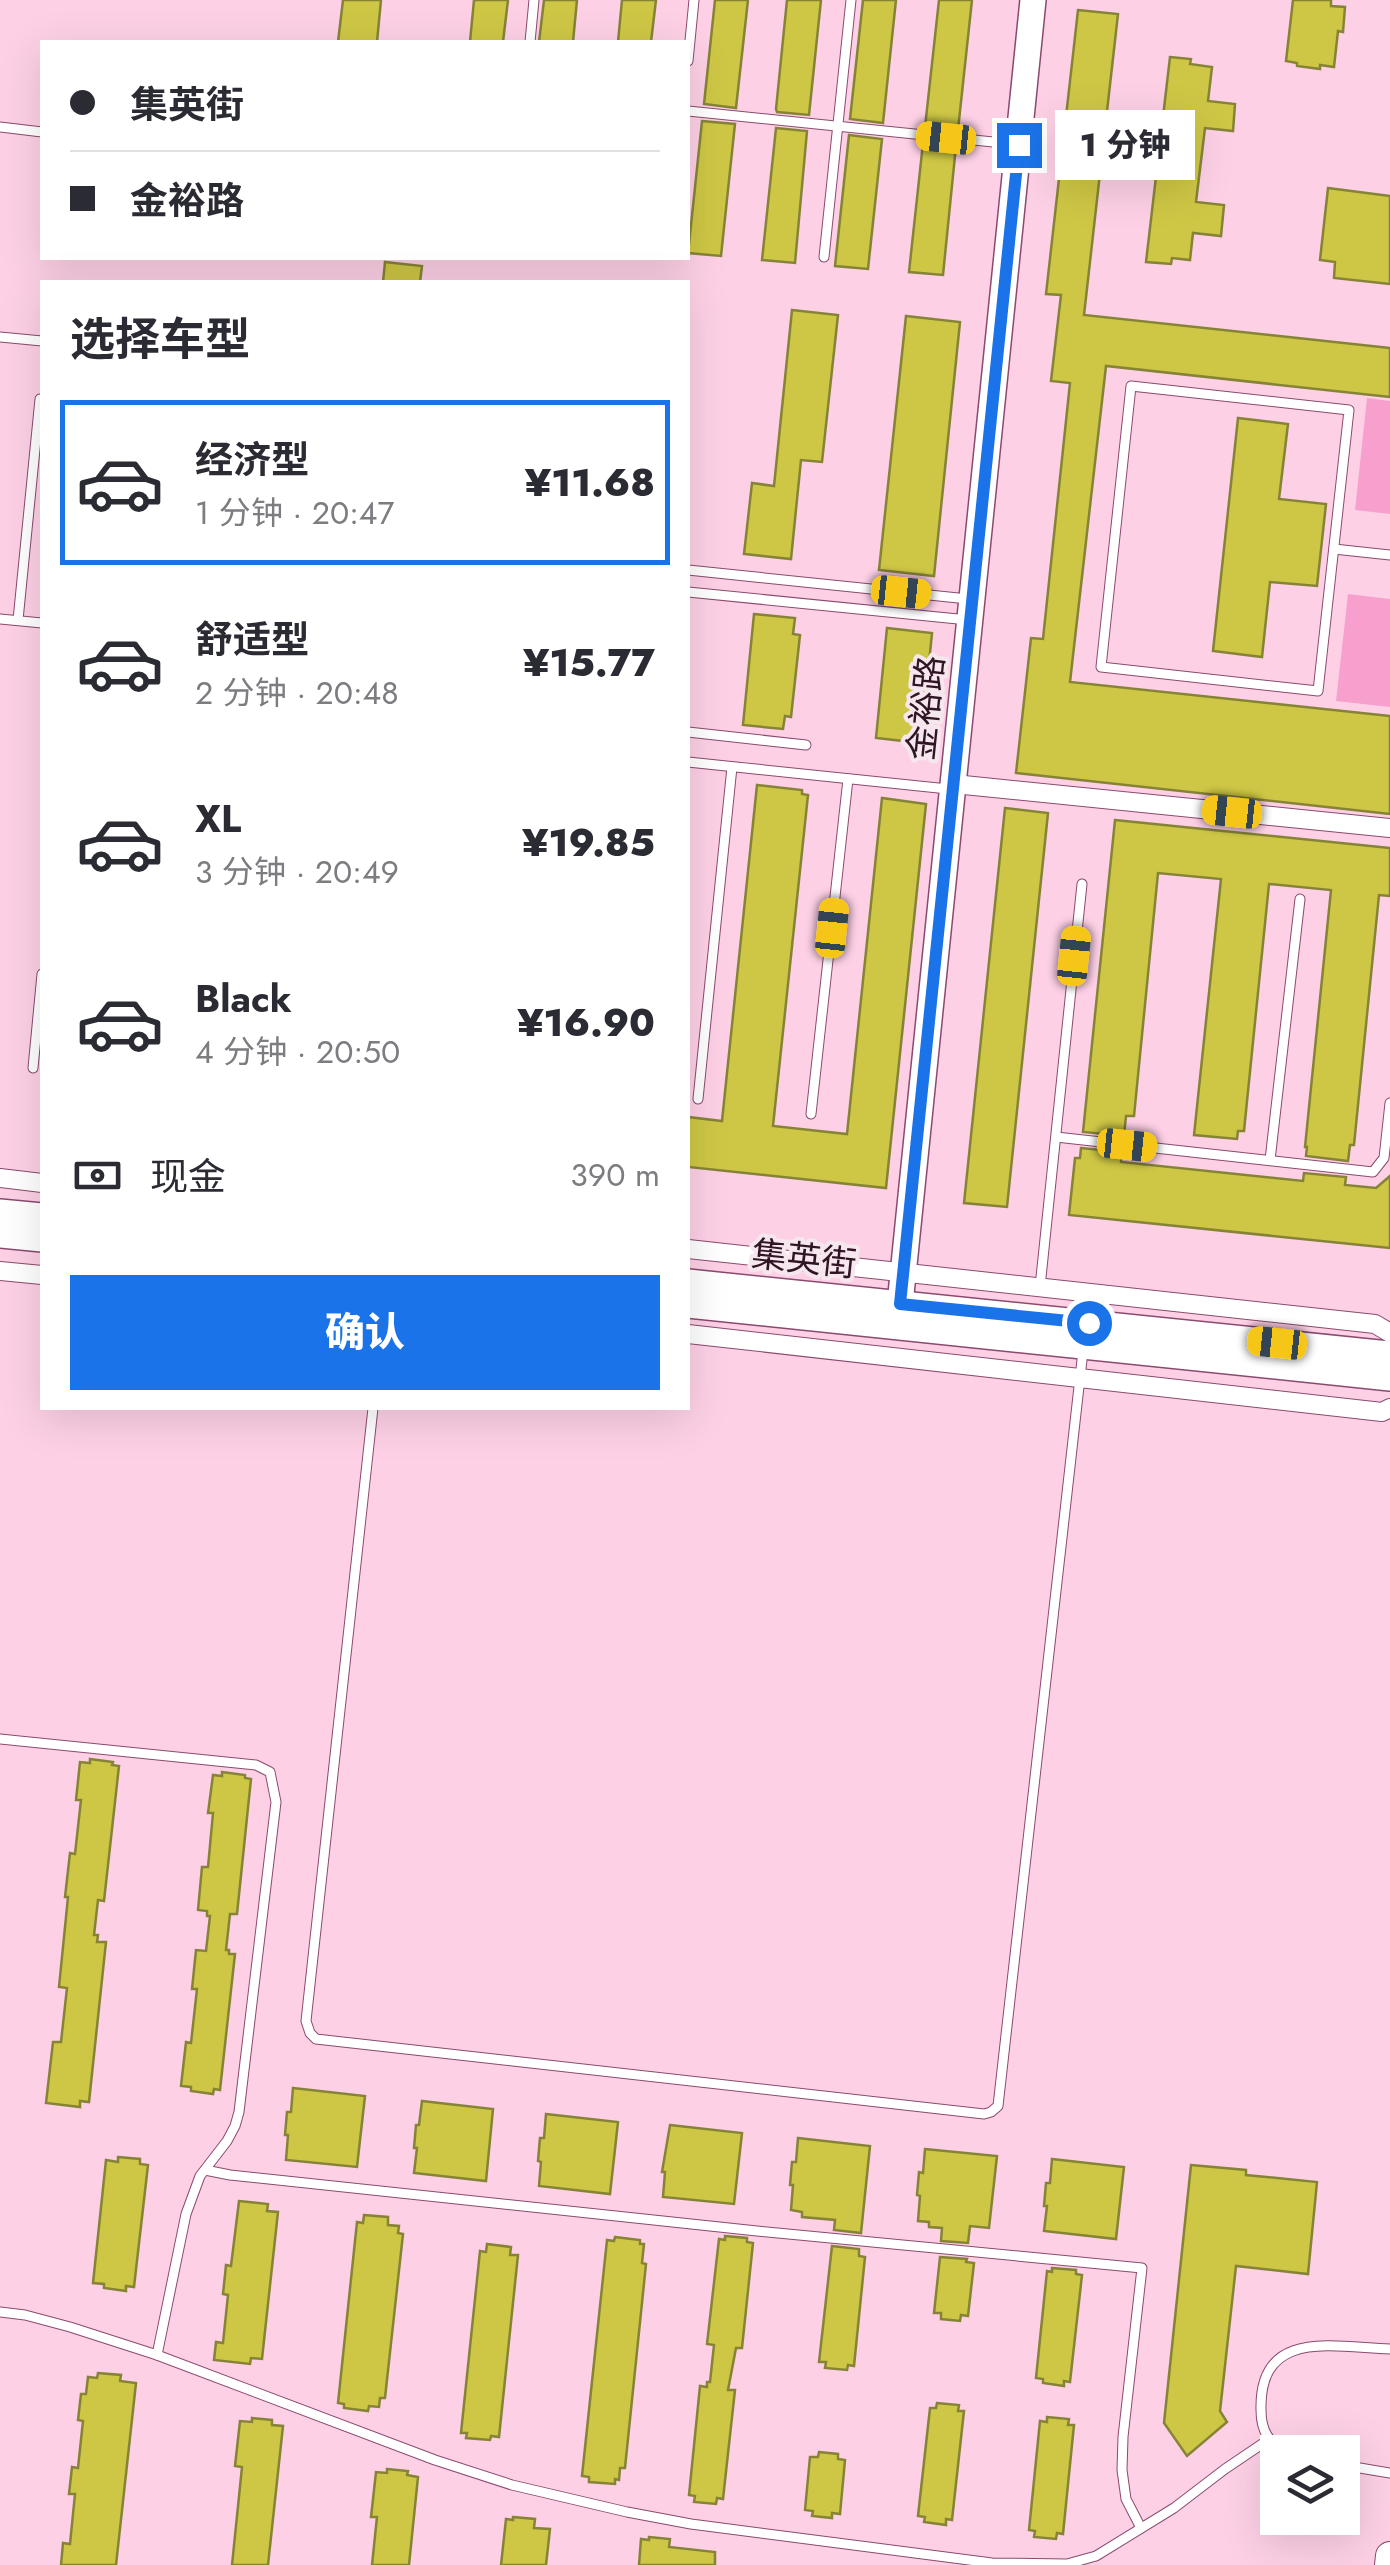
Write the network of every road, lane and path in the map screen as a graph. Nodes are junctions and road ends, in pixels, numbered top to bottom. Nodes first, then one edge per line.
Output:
1 (534, 0) edge
2 (694, 0) edge
3 (851, 0) edge
4 (1033, 0) edge
5 (530, 40) edge
6 (690, 41) edge
7 (690, 111) edge
8 (838, 126) junction
9 (0, 127) edge
10 (40, 132) edge
11 (1019, 145) junction
12 (824, 257) dead end
13 (0, 337) edge
14 (40, 342) edge
15 (40, 399) edge
16 (1334, 549) junction
17 (1390, 555) edge
18 (690, 570) edge
19 (690, 592) edge
20 (971, 610) junction
21 (0, 618) edge
22 (18, 620) junction
23 (40, 623) edge
24 (690, 732) edge
25 (806, 745) dead end
26 (690, 762) edge
27 (732, 767) junction
28 (848, 779) junction
29 (954, 787) junction
30 (1390, 828) edge
31 (1082, 884) dead end
32 (1300, 899) dead end
33 (40, 995) edge
34 (33, 1068) dead end
35 (698, 1099) dead end
36 (1390, 1103) edge
37 (811, 1114) dead end
38 (1056, 1137) junction
39 (1270, 1160) junction
40 (0, 1178) edge
41 (40, 1182) edge
42 (0, 1212) edge
43 (40, 1216) edge
44 (0, 1235) edge
45 (40, 1240) edge
46 (690, 1249) edge
47 (0, 1271) edge
48 (904, 1272) junction
49 (40, 1275) edge
50 (690, 1282) edge
51 (1040, 1287) junction
52 (900, 1304) junction
53 (690, 1305) edge
54 (690, 1334) edge
55 (1390, 1334) edge
56 (1083, 1346) junction
57 (1390, 1354) edge
58 (1080, 1377) junction
59 (1390, 1378) edge
60 (1390, 1408) edge
61 (373, 1410) edge
62 (0, 1738) edge
63 (205, 2170) junction
64 (0, 2312) edge
65 (1390, 2349) edge
66 (157, 2355) junction
67 (1266, 2435) edge
68 (1260, 2445) edge
69 (1360, 2468) edge
70 (1390, 2474) edge
71 (1141, 2528) junction
72 (1390, 2556) edge
73 (1389, 2565) edge

1 - 5 lane
2 - 6 lane
3 - 8 lane
4 - 11 main road, 金裕路
7 - 8 lane
8 - 11 lane
8 - 12 lane
9 - 10 lane
11 - 20 main road, 金裕路
13 - 14 lane
15 - 22 lane
16 - 16 lane
16 - 17 lane
18 - 20 lane
19 - 20 lane
20 - 29 main road, 金裕路
21 - 22 lane
22 - 23 lane
24 - 25 lane
26 - 27 lane
27 - 28 lane
27 - 35 lane
28 - 29 lane
28 - 37 lane
29 - 30 street
29 - 48 main road, 金裕路
31 - 38 lane
32 - 39 lane
33 - 34 lane
36 - 39 lane
38 - 39 lane
38 - 51 lane
40 - 41 street
42 - 43 main road
44 - 45 main road
46 - 48 street
47 - 49 street
48 - 51 street
48 - 52 main road, 金裕路
50 - 52 main road, 集英街
51 - 55 street
52 - 57 main road, 集英街
53 - 56 main road, 集英街
54 - 58 street
56 - 58 lane
56 - 59 main road, 集英街
58 - 60 street
58 - 61 lane
62 - 63 lane
63 - 66 lane
63 - 71 lane
64 - 66 lane
65 - 67 lane
66 - 71 lane
68 - 71 lane
69 - 70 lane
72 - 73 main road

